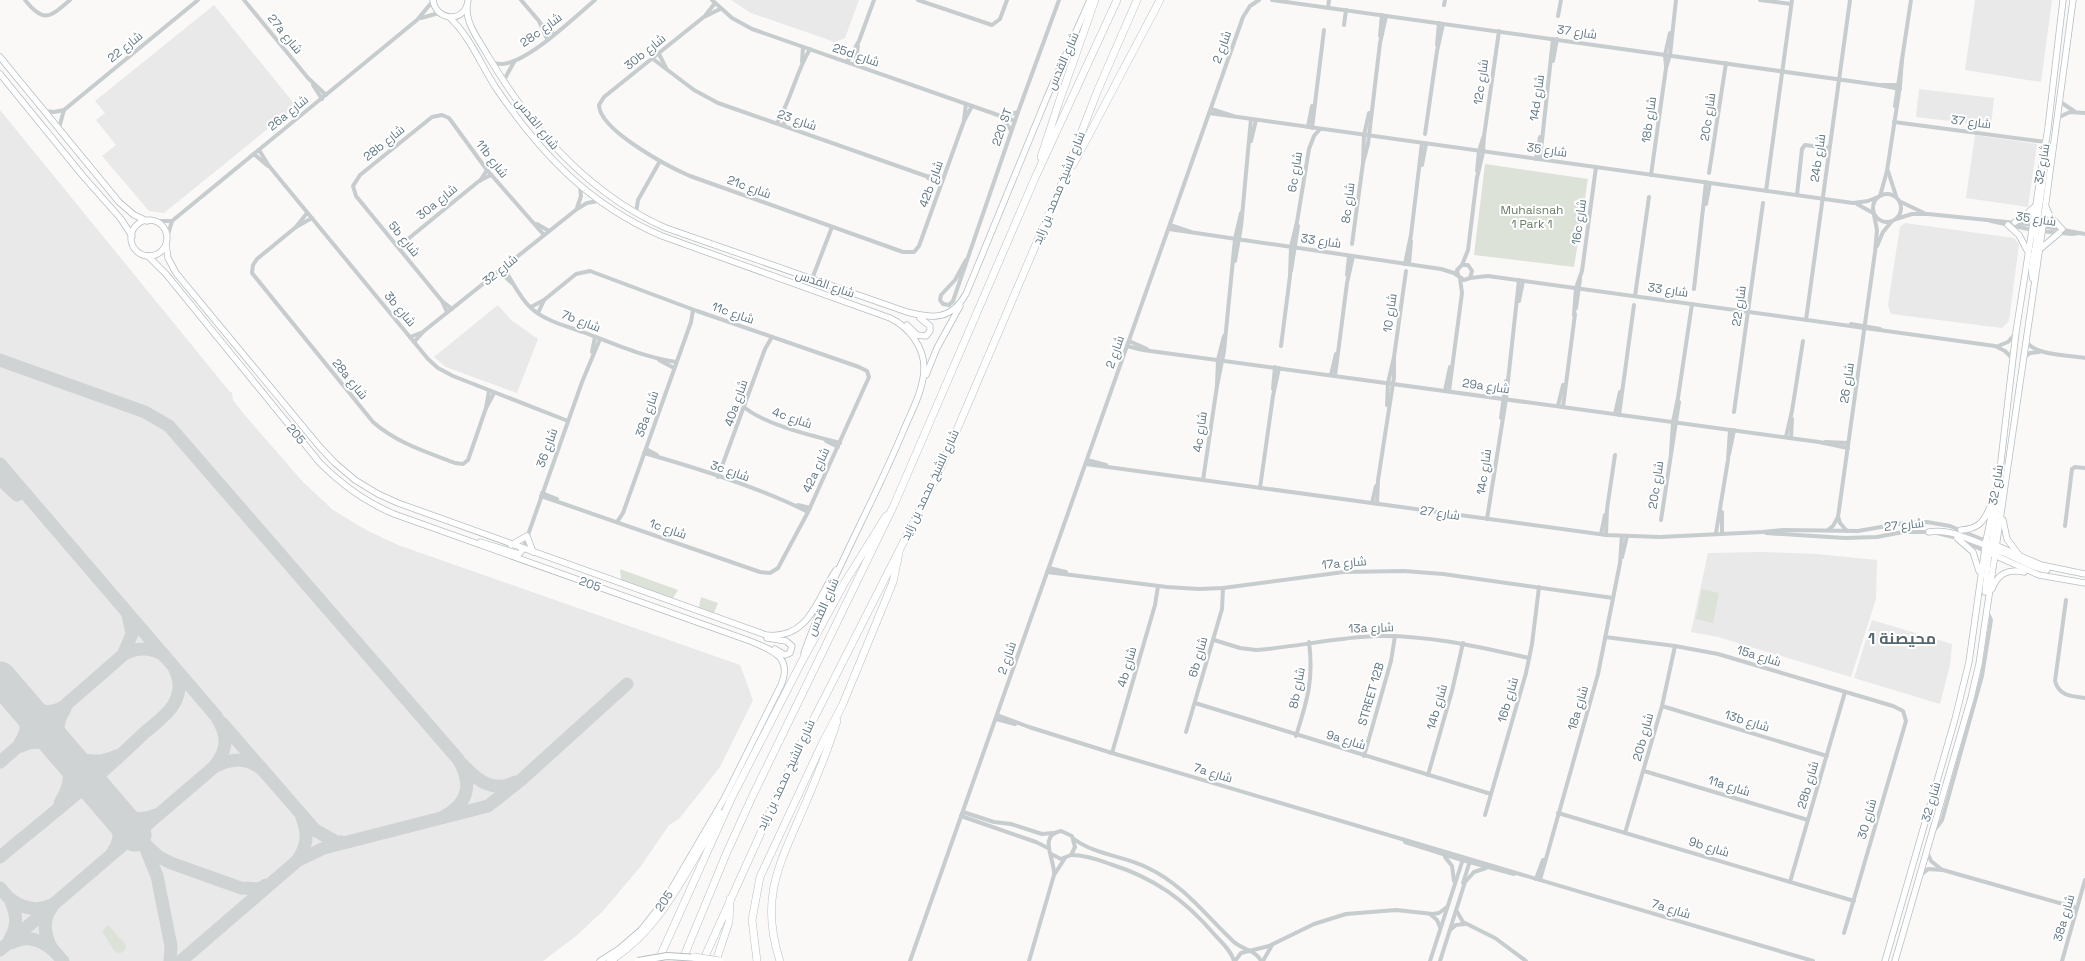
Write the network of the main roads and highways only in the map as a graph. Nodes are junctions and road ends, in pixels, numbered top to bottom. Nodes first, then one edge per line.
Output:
1 (1095, 0) edge
2 (1117, 0) edge
3 (1137, 0) edge
4 (1160, 0) edge
5 (1036, 178) junction
6 (1060, 188) junction
7 (894, 505) junction
8 (900, 547) junction
9 (842, 706) junction
10 (731, 799) junction
11 (730, 898) junction
12 (670, 932) junction
13 (694, 957) junction
14 (610, 961) edge
15 (638, 961) edge
16 (652, 961) edge
17 (658, 961) edge
18 (682, 961) edge
19 (703, 961) edge
20 (707, 961) edge
21 (716, 961) edge
22 (720, 961) edge
23 (757, 961) edge
24 (780, 961) edge

1 - 5 highway
2 - 5 highway, شارع الشيخ محمد بن زايد
3 - 6 highway, شارع الشيخ محمد بن زايد
4 - 6 highway
5 - 7 highway, شارع الشيخ محمد بن زايد
6 - 8 highway, شارع الشيخ محمد بن زايد
7 - 10 highway
7 - 18 highway, شارع الشيخ محمد بن زايد
8 - 9 highway
8 - 11 highway, شارع الشيخ محمد بن زايد
9 - 23 highway
9 - 24 highway
10 - 12 highway
10 - 14 highway
11 - 19 highway, شارع الشيخ محمد بن زايد
11 - 21 highway
12 - 16 highway
12 - 17 highway
13 - 15 main road, bridge
13 - 20 main road, bridge
13 - 22 highway, bridge

